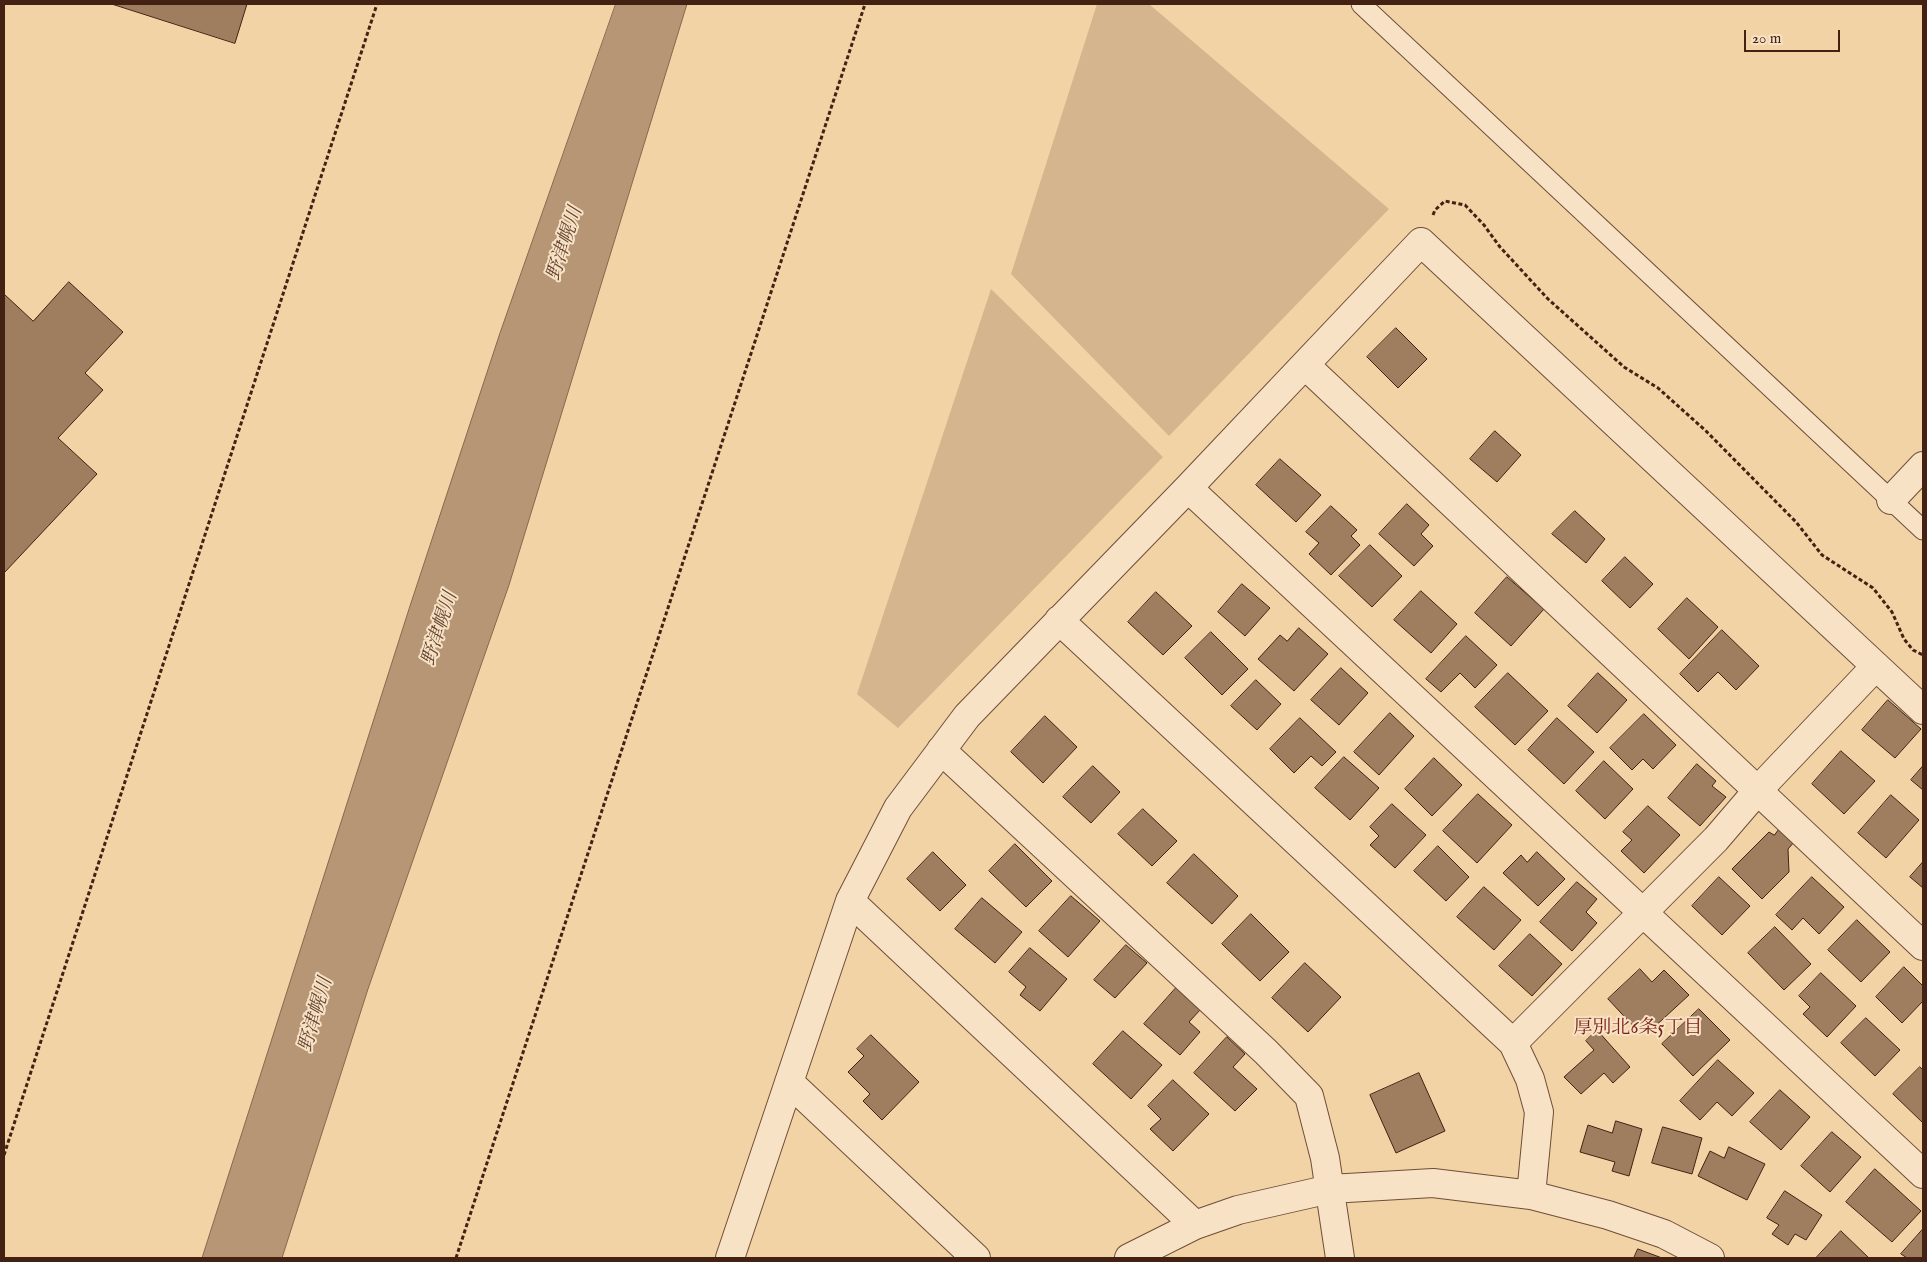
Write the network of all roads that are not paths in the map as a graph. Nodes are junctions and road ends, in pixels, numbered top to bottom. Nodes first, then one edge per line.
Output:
1 (1361, 4) edge
2 (1305, 364) junction
3 (1923, 466) edge
4 (1188, 488) junction
5 (1891, 500) junction
6 (1923, 530) edge
7 (1059, 620) junction
8 (1876, 666) junction
9 (1923, 710) edge
10 (942, 750) junction
11 (1758, 790) junction
12 (850, 902) junction
13 (1642, 912) junction
14 (1923, 946) edge
15 (1513, 1043) junction
16 (789, 1082) junction
17 (1923, 1174) edge
18 (1330, 1189) junction
19 (1531, 1196) junction
20 (1195, 1225) junction
21 (730, 1258) edge
22 (976, 1258) edge
23 (1128, 1258) edge
24 (1340, 1258) edge
25 (1710, 1258) edge

1 - 5 lane
2 - 4 street
2 - 8 street
2 - 11 street
3 - 5 street
4 - 7 street
4 - 13 street
5 - 6 lane
7 - 10 street
7 - 15 street
8 - 9 street
8 - 11 street
10 - 12 street
10 - 18 street
11 - 13 street
11 - 14 street
12 - 16 street
12 - 20 street
13 - 15 street
13 - 17 street
15 - 19 street
16 - 21 street
16 - 22 street
18 - 19 street
18 - 20 street
18 - 24 street
19 - 25 street
20 - 23 street

